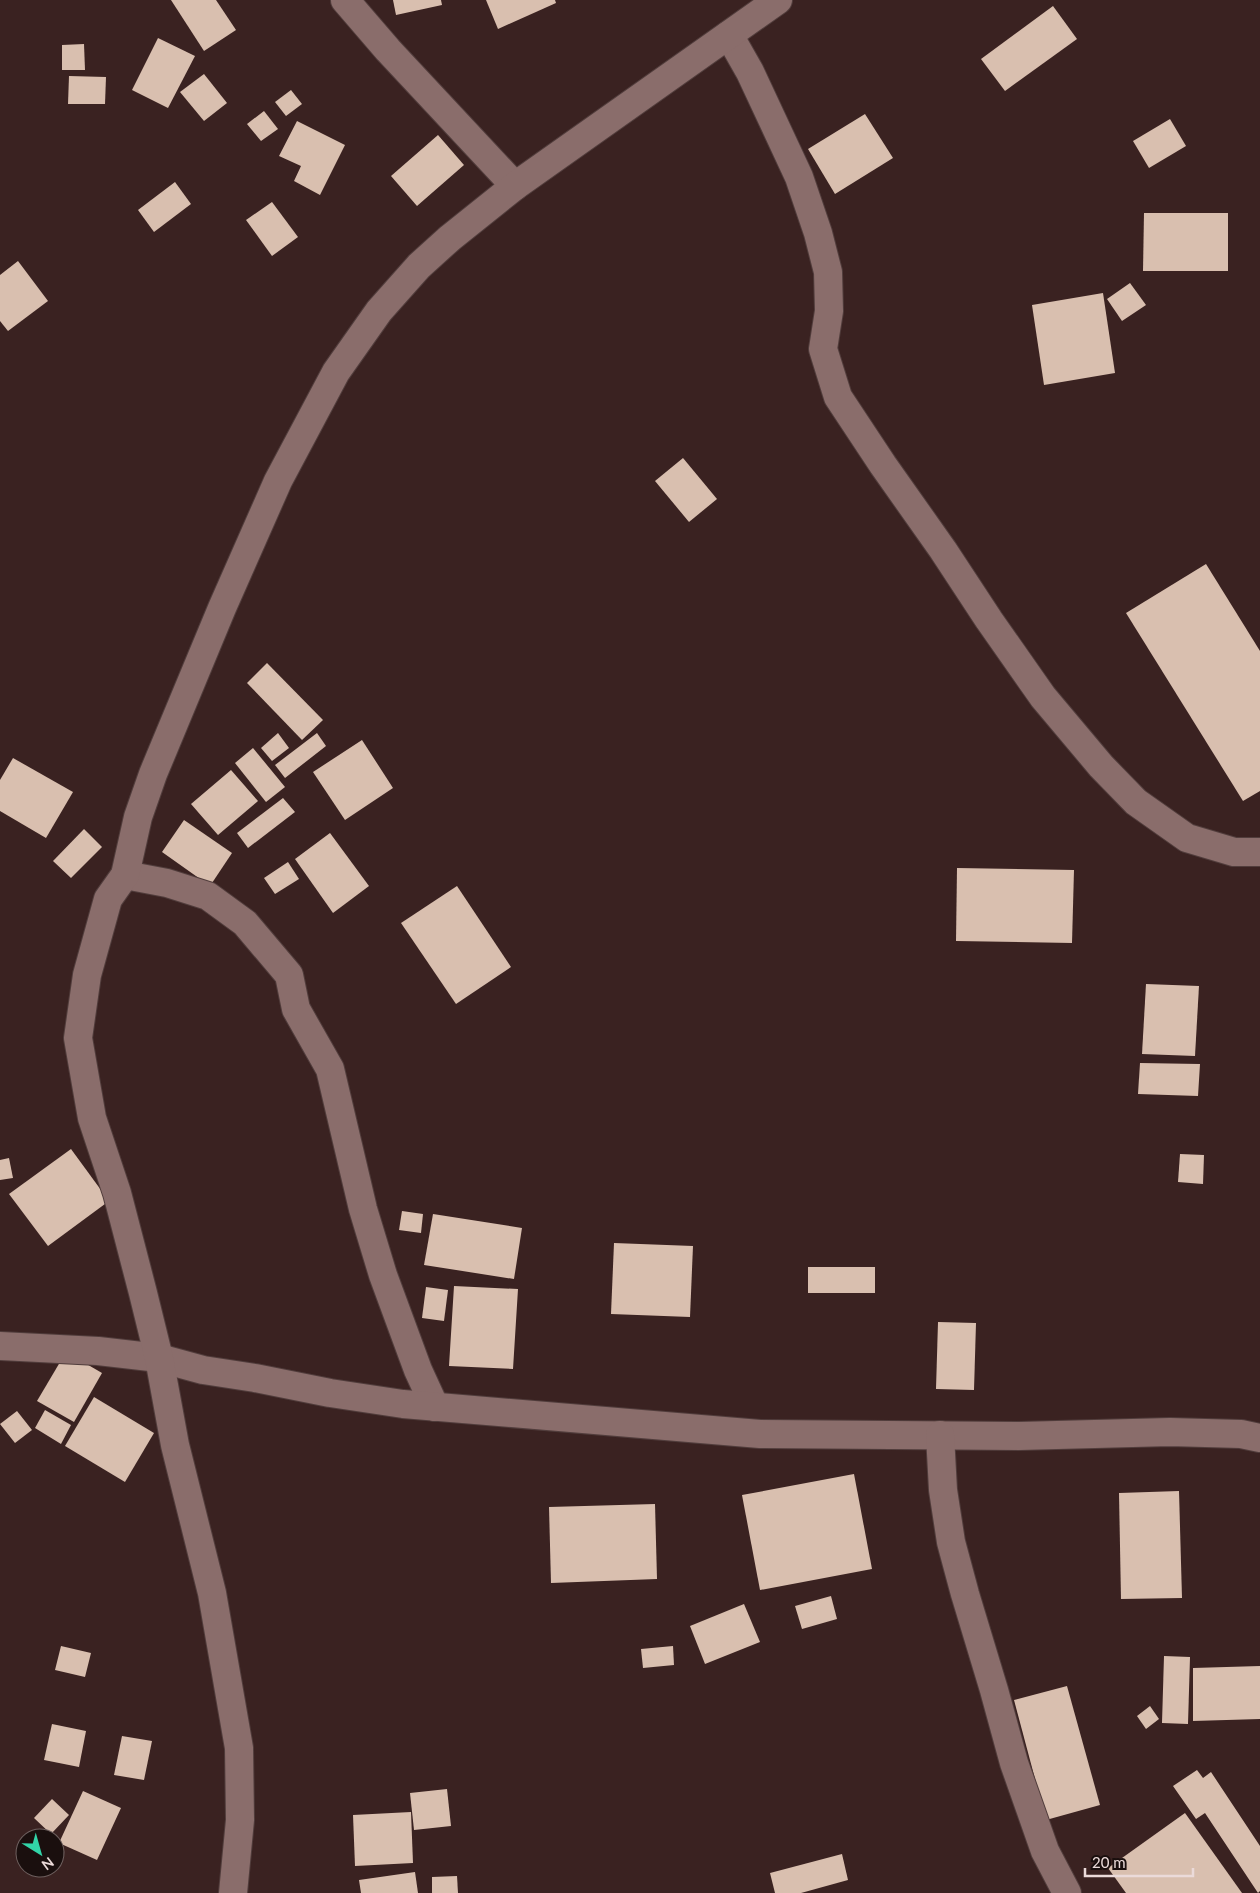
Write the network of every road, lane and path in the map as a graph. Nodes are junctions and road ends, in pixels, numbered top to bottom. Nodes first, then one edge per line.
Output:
1 (346, 0) edge
2 (778, 0) edge
3 (730, 36) junction
4 (516, 186) junction
5 (1260, 852) edge
6 (125, 875) junction
7 (0, 1346) edge
8 (160, 1358) junction
9 (435, 1407) junction
10 (940, 1435) junction
11 (1260, 1438) edge
12 (233, 1893) edge
13 (1067, 1893) edge

1 - 4 street
2 - 3 street
3 - 4 street
3 - 5 street
4 - 6 street
6 - 8 street
6 - 9 street
7 - 8 street
8 - 9 street
8 - 12 street
9 - 10 street
10 - 11 street
10 - 13 street

